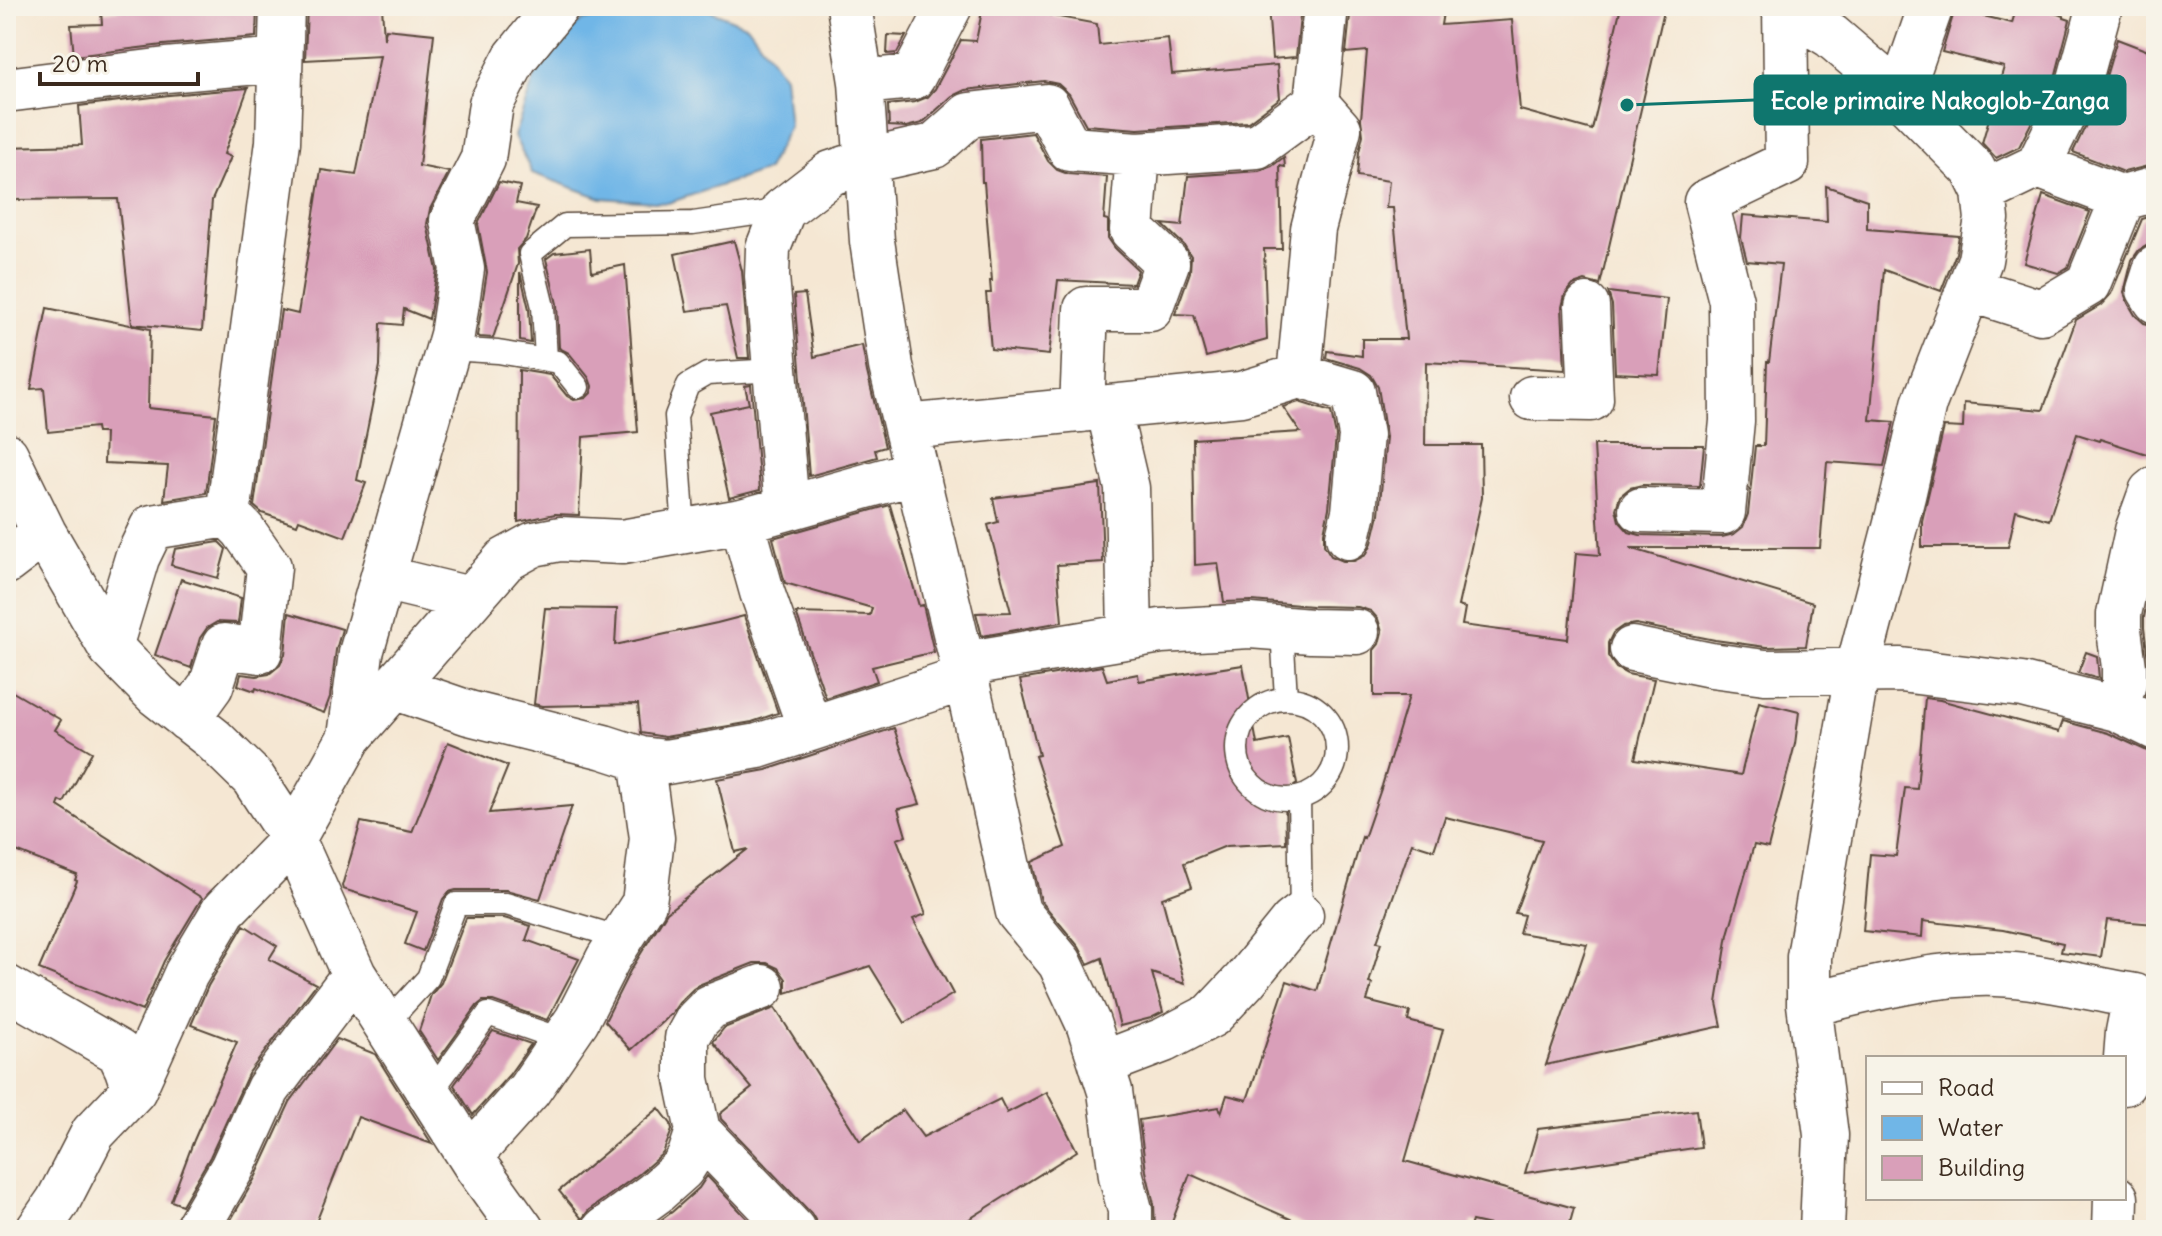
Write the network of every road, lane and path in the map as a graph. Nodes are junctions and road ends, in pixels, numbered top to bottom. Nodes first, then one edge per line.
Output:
1 (282, 6) edge
2 (557, 6) edge
3 (849, 6) edge
4 (950, 6) edge
5 (1326, 6) edge
6 (1931, 6) edge
7 (2100, 6) edge
8 (1784, 7) edge
9 (280, 60) junction
10 (861, 82) junction
11 (6, 90) edge
12 (1900, 95) junction
13 (1316, 103) junction
14 (1138, 154) junction
15 (867, 161) junction
16 (2038, 166) junction
17 (1984, 192) junction
18 (2139, 193) edge
19 (783, 210) junction
20 (2156, 268) edge
21 (1969, 289) junction
22 (2156, 301) edge
23 (1587, 306) dead end
24 (449, 349) junction
25 (546, 359) junction
26 (775, 370) junction
27 (1299, 376) junction
28 (578, 387) dead end
29 (1532, 398) dead end
30 (1095, 409) junction
31 (906, 427) junction
32 (6, 455) edge
33 (916, 472) junction
34 (2156, 488) edge
35 (787, 508) junction
36 (1641, 510) dead end
37 (228, 515) junction
38 (742, 521) junction
39 (684, 531) junction
40 (44, 533) junction
41 (2146, 536) edge
42 (1348, 537) dead end
43 (6, 562) edge
44 (383, 578) junction
45 (470, 599) junction
46 (1282, 629) junction
47 (1357, 632) dead end
48 (1130, 636) junction
49 (110, 647) junction
50 (1632, 649) dead end
51 (964, 671) junction
52 (1857, 672) junction
53 (393, 687) junction
54 (1286, 698) junction
55 (2117, 709) junction
56 (187, 719) junction
57 (2156, 728) edge
58 (810, 729) junction
59 (350, 737) junction
60 (641, 759) junction
61 (1299, 798) junction
62 (293, 839) junction
63 (1301, 915) joint
64 (621, 938) junction
65 (354, 975) junction
66 (6, 987) edge
67 (762, 987) dead end
68 (2146, 999) edge
69 (1809, 1004) junction
70 (385, 1025) junction
71 (563, 1040) junction
72 (2126, 1058) edge
73 (1101, 1064) junction
74 (134, 1090) junction
75 (430, 1094) junction
76 (698, 1131) junction
77 (470, 1156) junction
78 (2116, 1200) edge
79 (514, 1226) edge
80 (38, 1230) edge
81 (196, 1230) edge
82 (604, 1230) edge
83 (793, 1230) edge
84 (1130, 1230) edge
85 (1822, 1230) edge
86 (2115, 1230) edge

1 - 9 street
2 - 24 street
3 - 10 street
4 - 10 street
5 - 13 street
6 - 12 street
7 - 16 street
8 - 12 street
8 - 36 street
9 - 11 street
9 - 37 street
10 - 15 street
12 - 17 street
13 - 14 street
13 - 27 street
14 - 15 street
14 - 30 street
15 - 19 street
15 - 31 street
16 - 17 street
16 - 18 street
17 - 21 street
18 - 21 street
19 - 25 lane
19 - 26 street
20 - 22 street
21 - 52 street
23 - 29 street
24 - 25 lane
24 - 44 street
25 - 28 lane
26 - 35 street
26 - 39 lane
27 - 30 street
27 - 42 street
30 - 31 street
30 - 48 street
31 - 33 street
32 - 40 street
33 - 35 street
33 - 51 street
34 - 41 street
35 - 38 street
37 - 49 street
37 - 56 street
38 - 39 street
38 - 58 street
39 - 45 street
40 - 43 street
40 - 49 street
41 - 55 street
44 - 45 street
44 - 59 street
45 - 53 street
46 - 47 street
46 - 48 street
46 - 54 lane
48 - 51 street
49 - 56 street
50 - 52 street
51 - 58 street
51 - 73 street
52 - 55 street
52 - 69 street
53 - 59 street
53 - 60 street
54 - 61 lane
54 - 61 lane
55 - 57 street
56 - 62 street
58 - 60 street
59 - 62 street
60 - 64 street
61 - 63 lane
62 - 65 street
62 - 74 street
63 - 73 street
64 - 70 lane
64 - 71 street
65 - 70 street
65 - 81 street
66 - 74 street
67 - 76 street
68 - 69 street
68 - 72 street
69 - 85 street
70 - 75 street
71 - 75 lane
71 - 77 street
73 - 84 street
74 - 80 street
75 - 77 street
76 - 82 street
76 - 83 street
77 - 79 street
78 - 86 street

